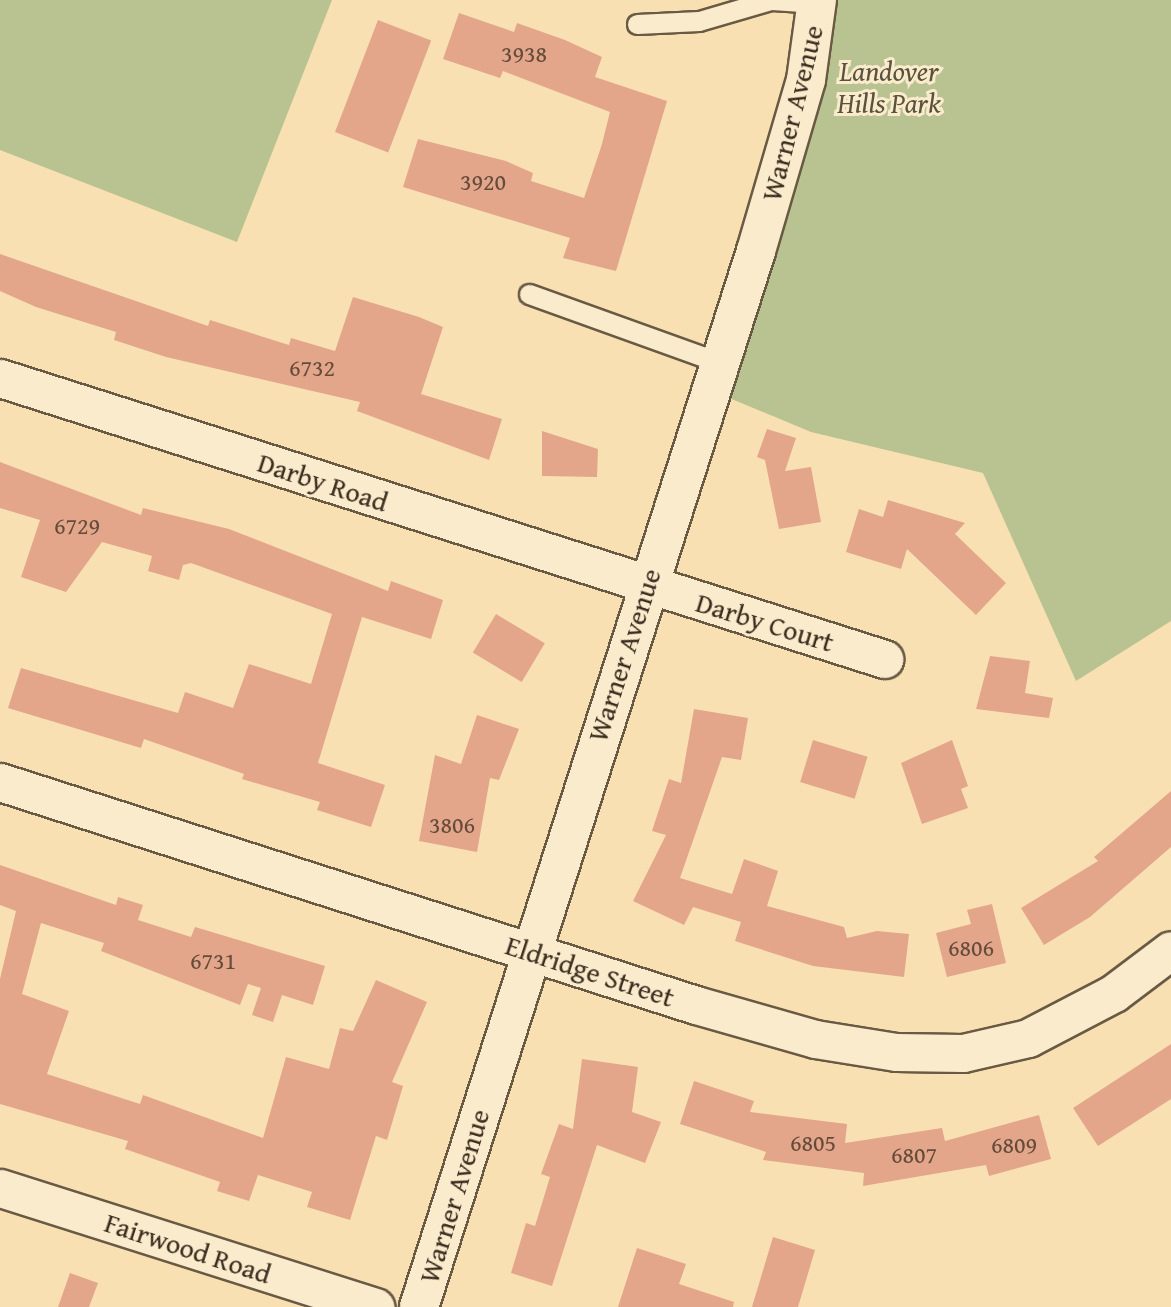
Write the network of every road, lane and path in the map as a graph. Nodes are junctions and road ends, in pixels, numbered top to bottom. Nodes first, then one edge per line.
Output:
1 (771, 0) edge
2 (817, 1) edge
3 (637, 24) dead end
4 (529, 294) dead end
5 (718, 362) junction
6 (0, 378) edge
7 (646, 585) junction
8 (884, 659) dead end
9 (0, 782) edge
10 (1171, 950) edge
11 (530, 951) junction
12 (0, 1188) edge
13 (376, 1307) edge
14 (419, 1307) edge

1 - 2 lane
1 - 3 lane
2 - 5 street, Warner Avenue
4 - 5 lane
5 - 7 street, Warner Avenue
6 - 7 street, Darby Road
7 - 8 street, Darby Court
7 - 11 street, Warner Avenue
9 - 11 street, Eldridge Street
10 - 11 street, Eldridge Street
11 - 14 street, Warner Avenue
12 - 13 street, Fairwood Road

